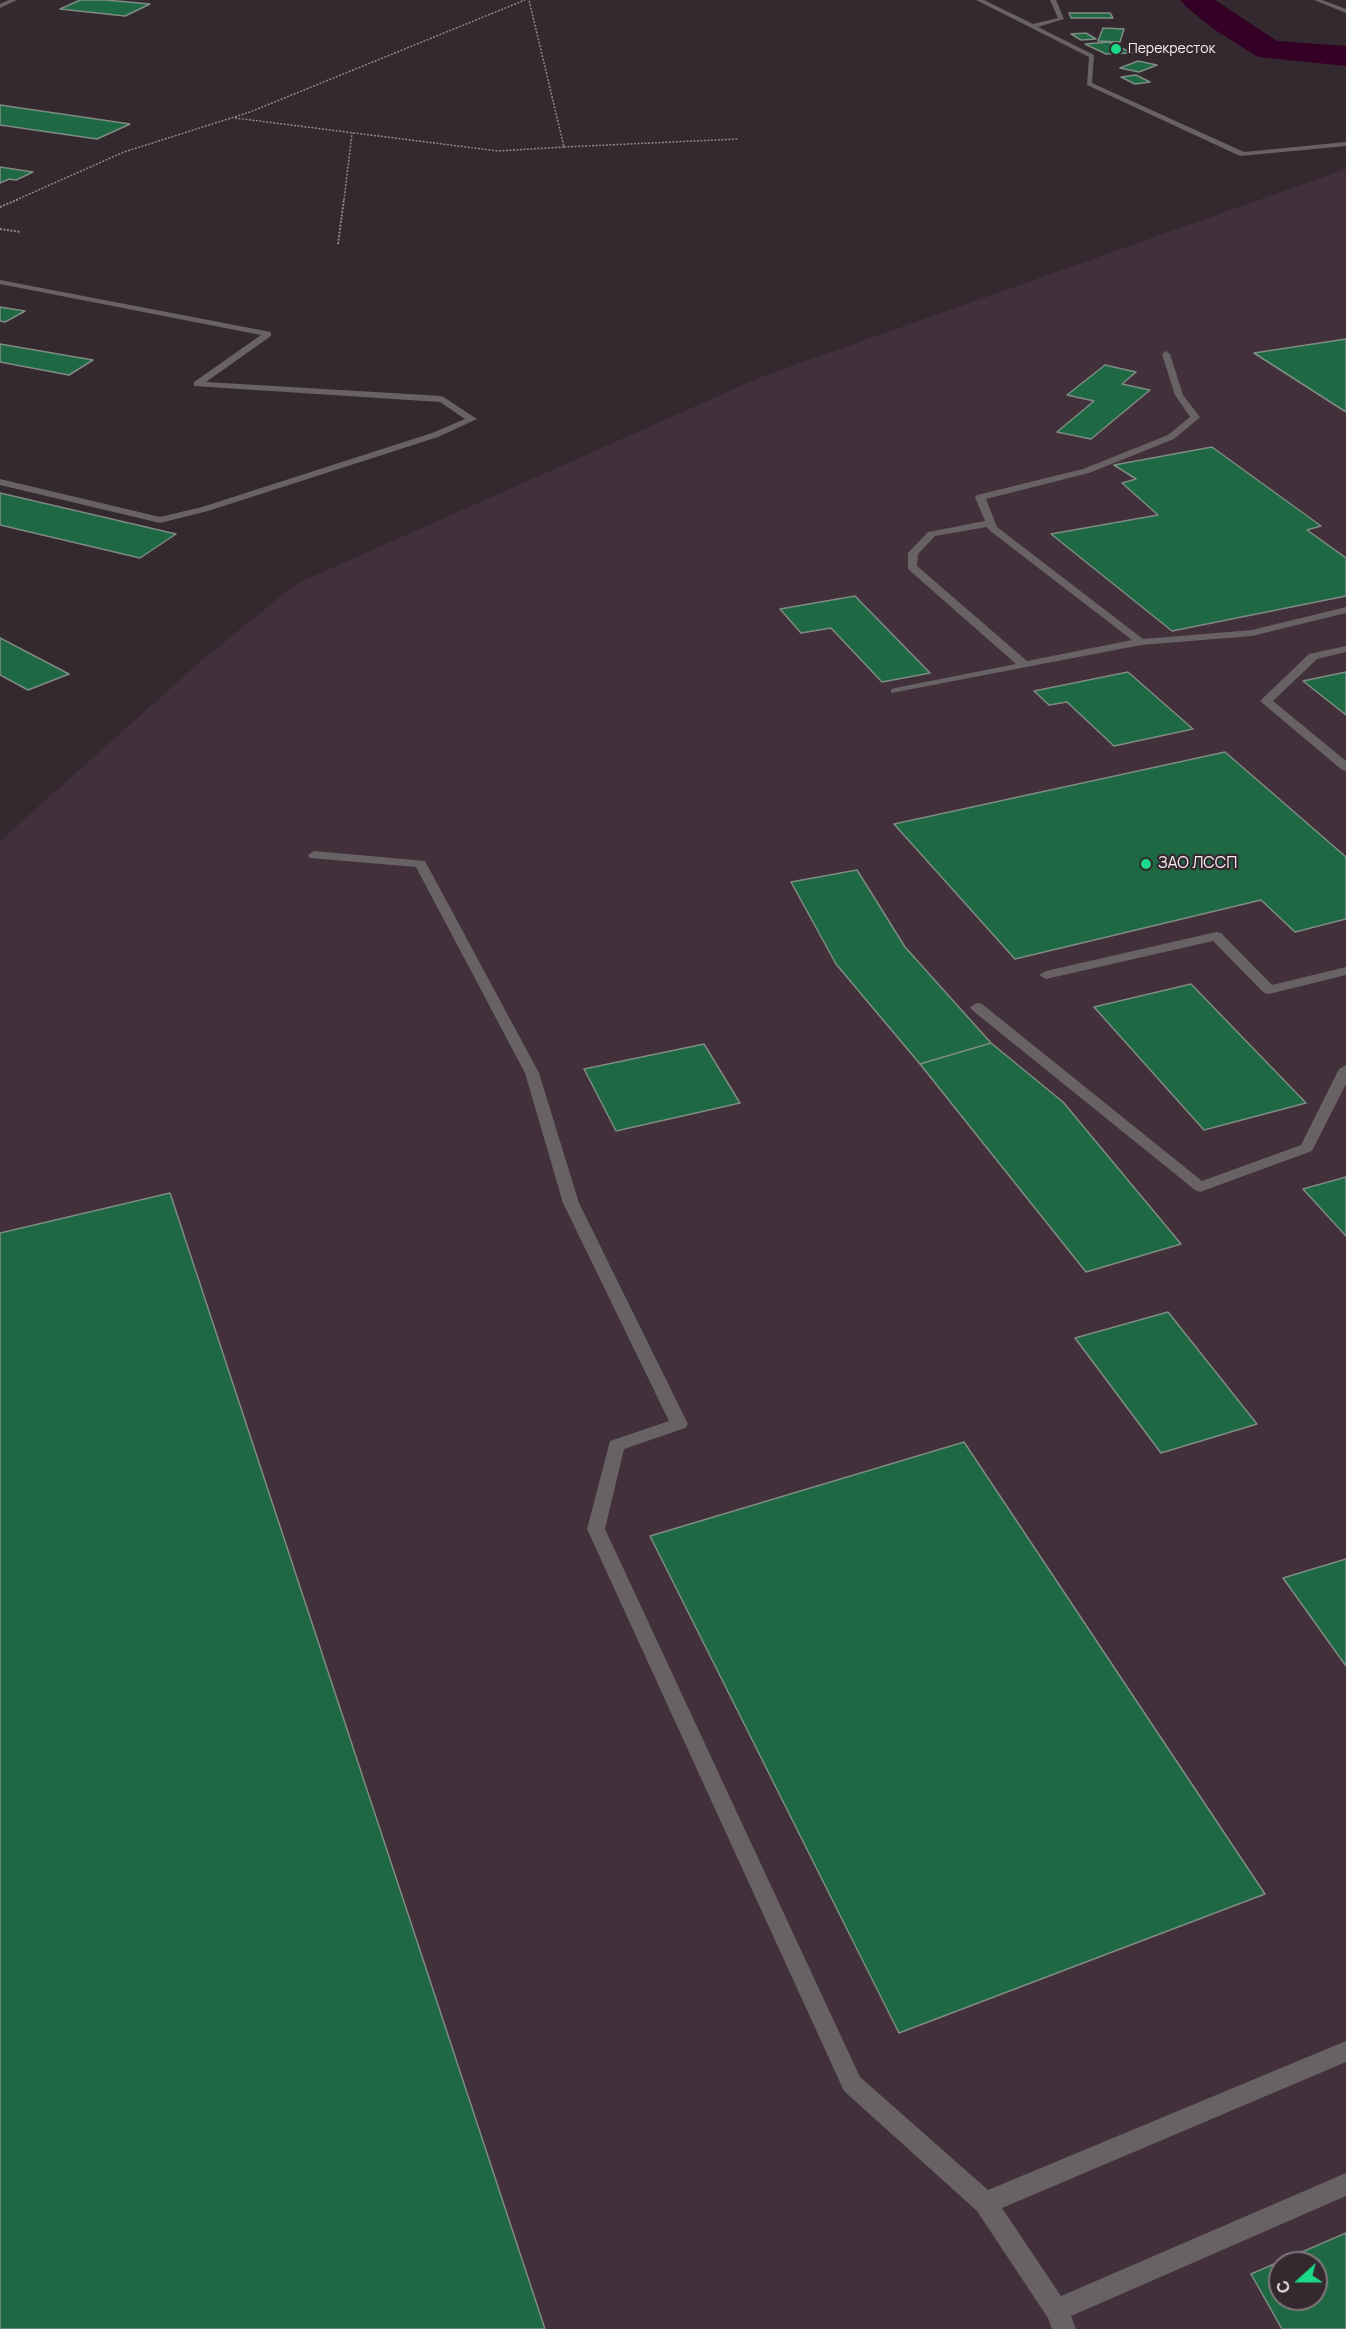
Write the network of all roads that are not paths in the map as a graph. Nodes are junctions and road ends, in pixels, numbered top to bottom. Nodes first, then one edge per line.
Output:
1 (14, 0) edge
2 (979, 0) edge
3 (1053, 0) edge
4 (1317, 0) edge
5 (0, 6) edge
6 (1346, 11) edge
7 (1034, 26) junction
8 (1346, 144) edge
9 (0, 282) edge
10 (1166, 354) dead end
11 (0, 482) edge
12 (991, 523) junction
13 (1346, 610) edge
14 (1141, 642) junction
15 (1346, 649) edge
16 (1024, 665) junction
17 (896, 691) dead end
18 (1346, 767) edge
19 (314, 855) dead end
20 (1346, 971) edge
21 (1046, 975) dead end
22 (977, 1007) dead end
23 (1346, 1069) edge
24 (1346, 2051) edge
25 (1346, 2184) edge
26 (984, 2203) junction
27 (1060, 2319) edge

1 - 5 street
2 - 7 street
3 - 7 street
4 - 6 street
7 - 8 street
9 - 11 street
10 - 12 street
12 - 14 street
12 - 16 street
13 - 14 street
14 - 16 street
15 - 18 street
16 - 17 street
19 - 26 street
20 - 21 street
22 - 23 street
24 - 26 street
25 - 27 street
26 - 27 street

